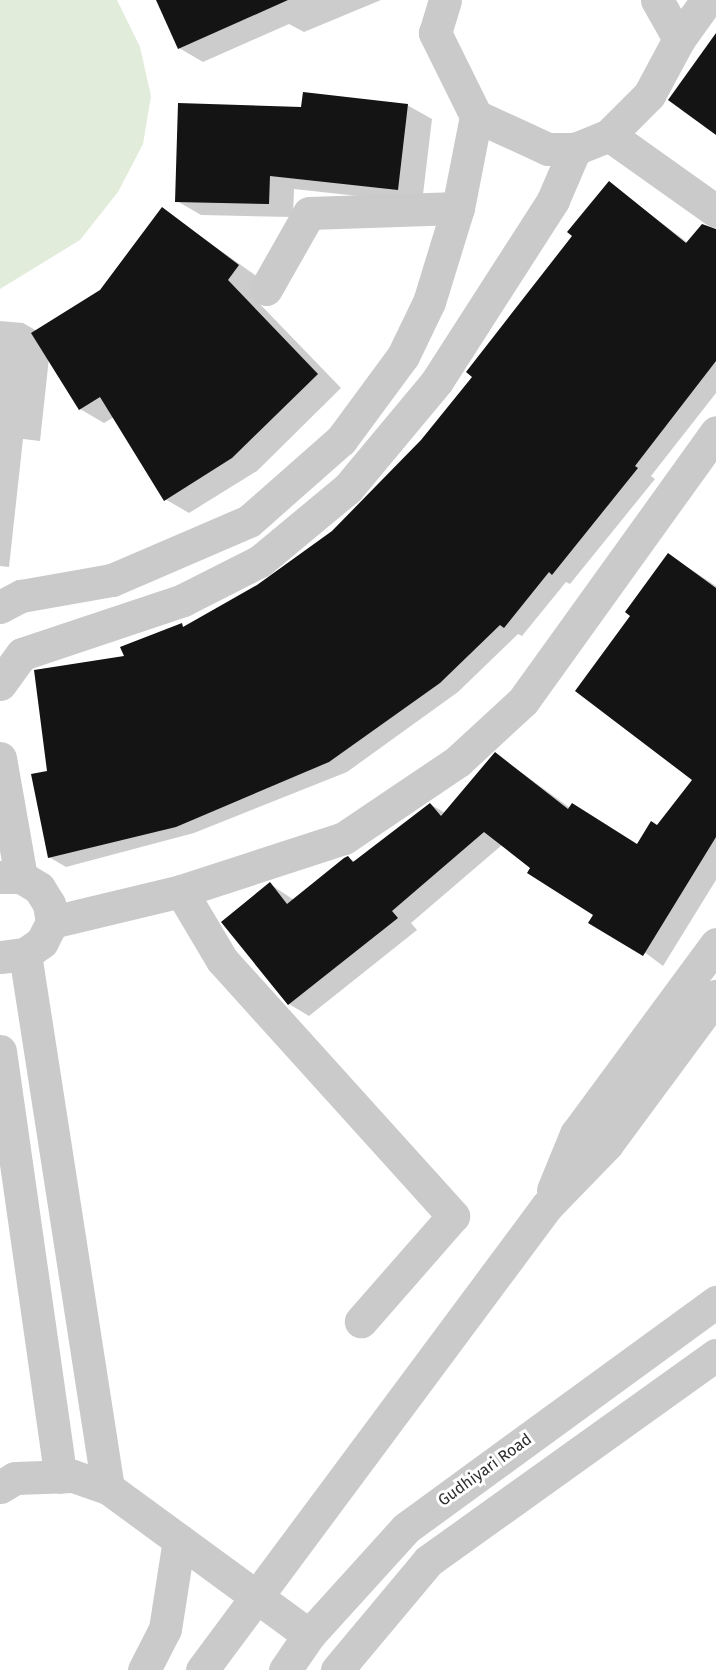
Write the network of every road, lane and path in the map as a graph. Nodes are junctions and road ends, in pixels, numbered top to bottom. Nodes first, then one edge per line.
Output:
1 (445, 0) edge
2 (657, 0) edge
3 (707, 0) edge
4 (679, 39) junction
5 (476, 116) junction
6 (609, 135) junction
7 (576, 149) junction
8 (458, 208) junction
9 (716, 211) edge
10 (266, 289) dead end
11 (716, 432) edge
12 (341, 440) junction
13 (370, 465) junction
14 (0, 607) edge
15 (0, 684) edge
16 (0, 758) edge
17 (10, 877) edge
18 (181, 891) junction
19 (52, 922) junction
20 (716, 944) edge
21 (12, 955) edge
22 (716, 996) edge
23 (0, 1051) edge
24 (547, 1206) junction
25 (716, 1302) edge
26 (361, 1321) dead end
27 (716, 1355) edge
28 (61, 1477) junction
29 (0, 1487) edge
30 (108, 1488) junction
31 (179, 1540) junction
32 (256, 1596) junction
33 (309, 1635) junction
34 (144, 1670) edge
35 (202, 1670) edge
36 (285, 1670) edge
37 (337, 1670) edge

1 - 5 street
2 - 4 street
3 - 4 street
4 - 6 street
5 - 7 street
5 - 8 street
6 - 7 street
6 - 9 street
7 - 13 street
8 - 10 street
8 - 12 street
11 - 18 street
12 - 13 street
12 - 14 street
13 - 15 street
16 - 17 street
17 - 19 street
18 - 19 street
18 - 26 street
19 - 21 street
20 - 24 street
21 - 30 street
22 - 24 street
23 - 28 street
24 - 32 street
25 - 33 street, Gudhiyari Road
27 - 37 street
28 - 29 street
28 - 30 street
30 - 31 street
31 - 32 street
31 - 34 street
32 - 33 street
32 - 35 street
33 - 36 street, Gudhiyari Road

